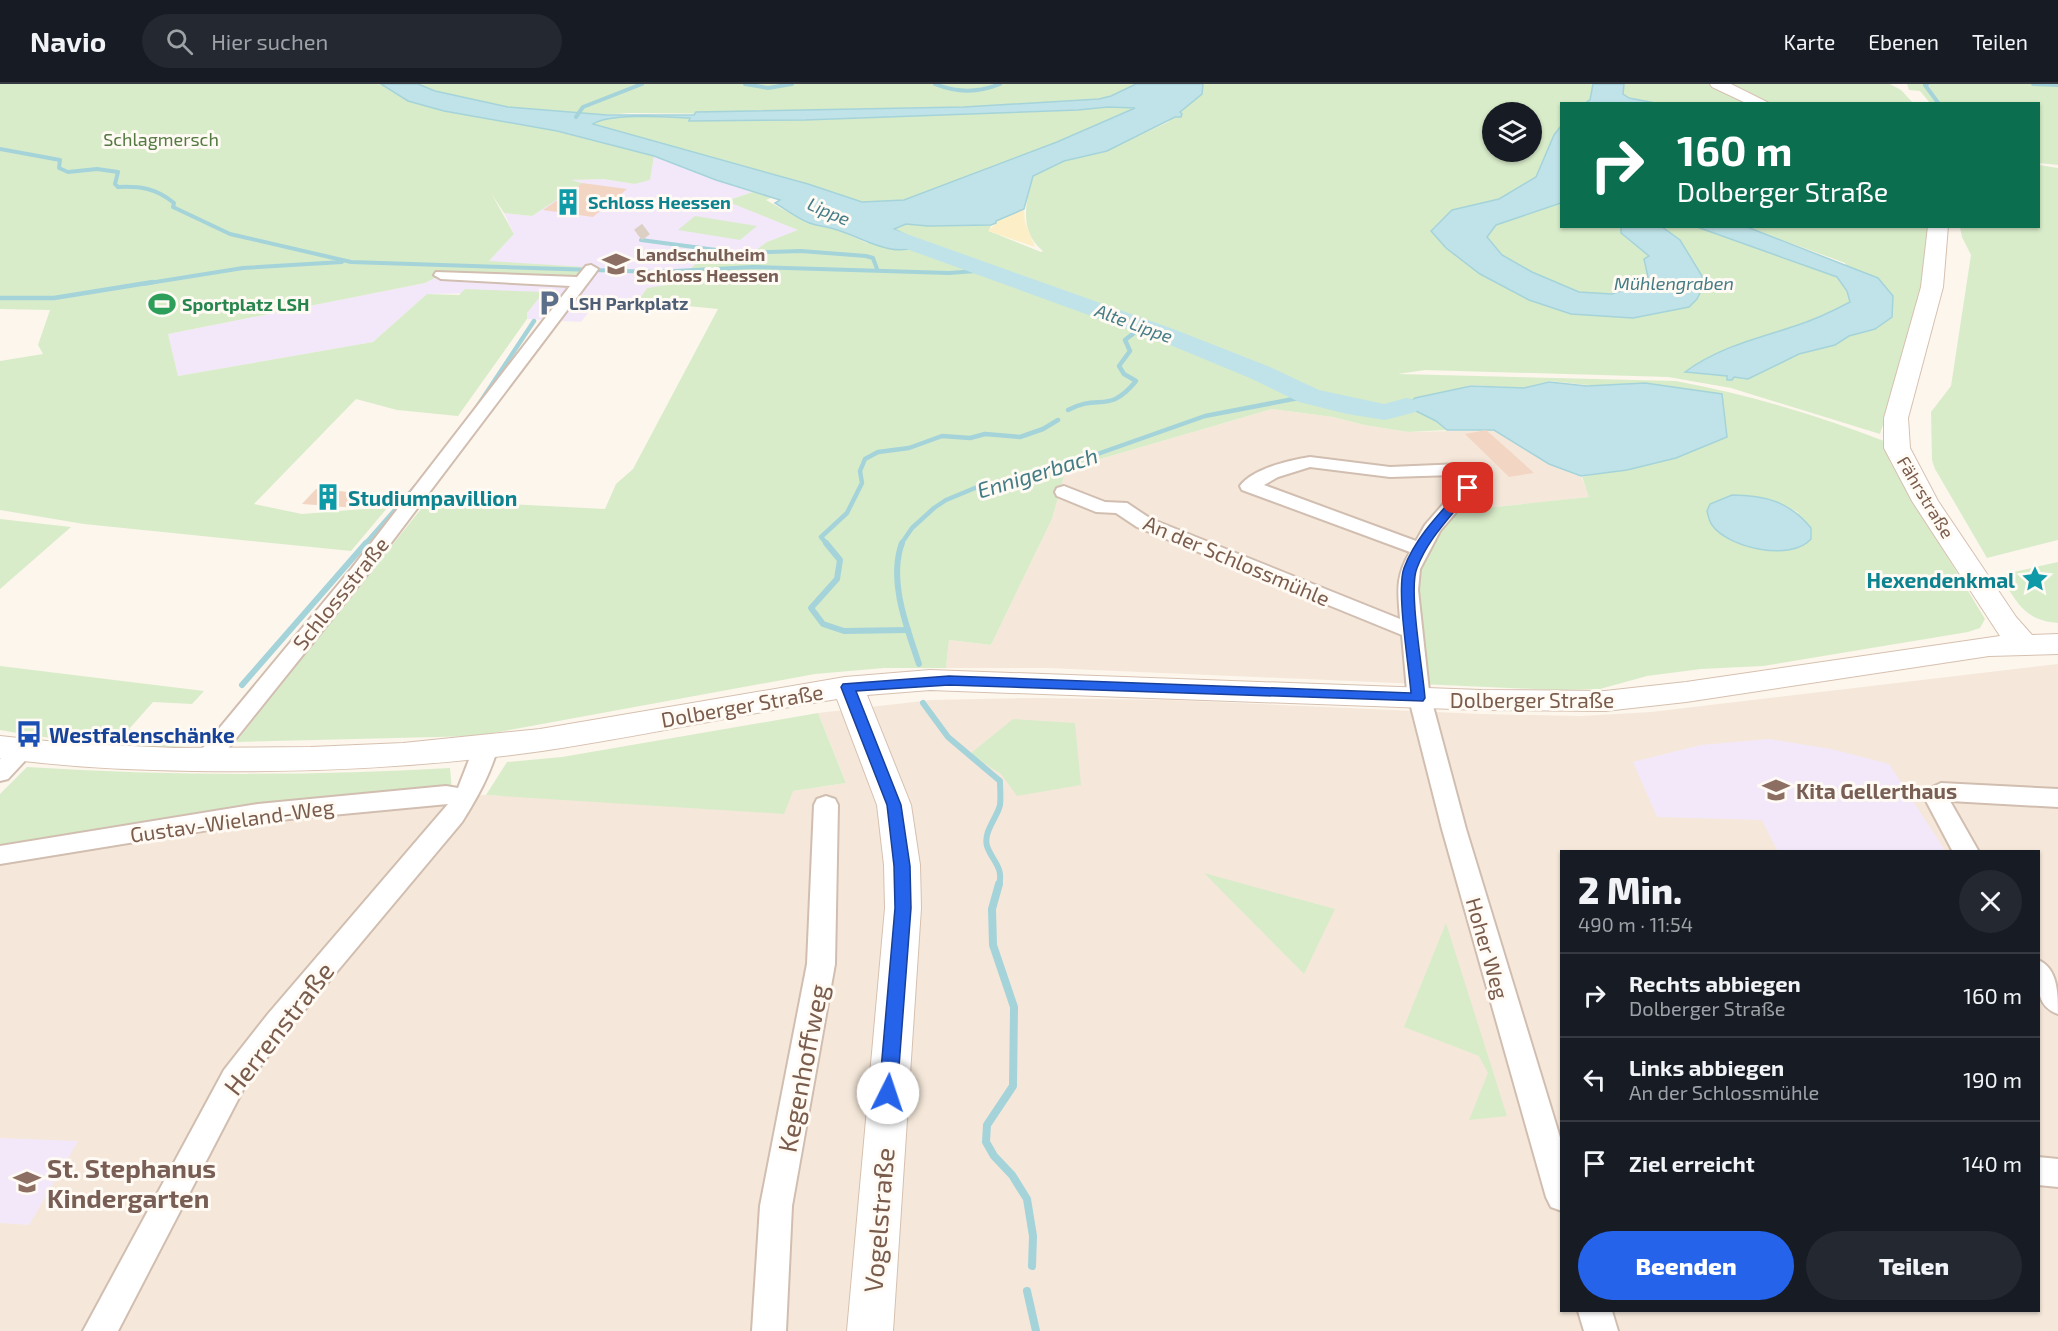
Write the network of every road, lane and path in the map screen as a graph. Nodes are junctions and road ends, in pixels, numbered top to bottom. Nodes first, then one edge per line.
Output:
1 (1718, 84) edge
2 (1758, 102) edge
3 (1938, 228) edge
4 (441, 275) dead end
5 (1064, 492) dead end
6 (1419, 549) junction
7 (1411, 631) junction
8 (2022, 644) junction
9 (2058, 644) edge
10 (848, 687) junction
11 (1419, 698) junction
12 (486, 747) junction
13 (7, 757) edge
14 (206, 760) junction
15 (465, 797) junction
16 (2058, 798) edge
17 (826, 804) dead end
18 (1965, 850) edge
19 (0, 855) edge
20 (2040, 974) edge
21 (2058, 1003) edge
22 (1555, 1156) edge
23 (2040, 1171) edge
24 (2058, 1173) edge
25 (1560, 1185) edge
26 (1595, 1312) edge
27 (100, 1331) edge
28 (769, 1331) edge
29 (870, 1331) edge
30 (1601, 1331) edge

1 - 2 main road
3 - 8 main road, Fährstraße
4 - 14 street, Schlossstraße
5 - 7 street, An der Schlossmühle
6 - 6 street
6 - 7 street
7 - 11 street
8 - 9 main road, Dolberger Straße
8 - 11 main road, Dolberger Straße
10 - 11 main road, Dolberger Straße
10 - 12 main road, Dolberger Straße
10 - 29 main road, Vogelstraße
11 - 22 street, Hoher Weg
12 - 14 main road, Dolberger Straße
12 - 15 street, Herrenstraße
13 - 14 main road, Dolberger Straße
15 - 19 street, Gustav-Wieland-Weg
15 - 27 street, Herrenstraße
16 - 18 street
17 - 28 street, Kegenhoffweg
20 - 21 street
22 - 25 street, Hoher Weg
23 - 24 street
26 - 30 street

